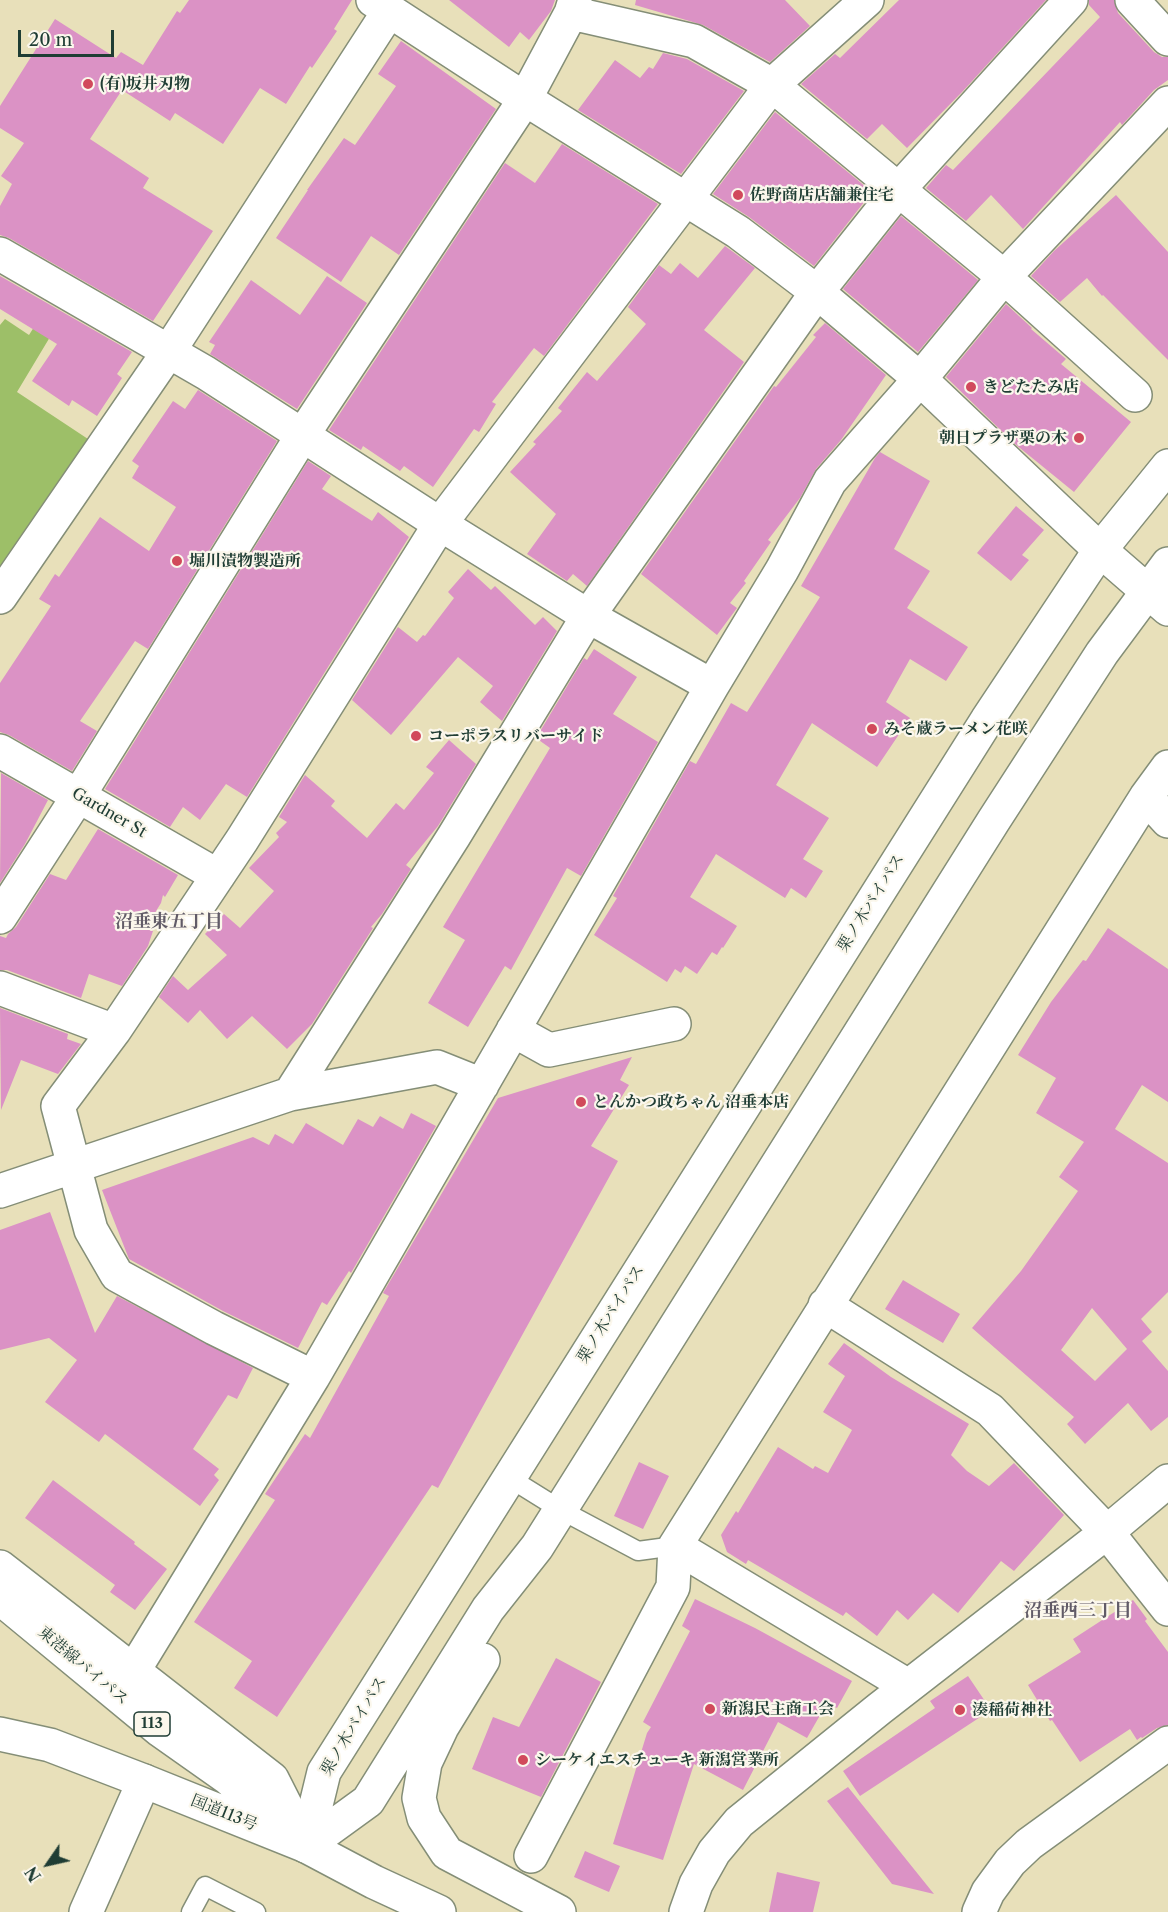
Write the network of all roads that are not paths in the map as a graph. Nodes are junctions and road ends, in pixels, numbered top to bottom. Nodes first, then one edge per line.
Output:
1 (867, 0) edge
2 (1071, 0) edge
3 (1132, 0) edge
4 (381, 6) edge
5 (573, 7) edge
6 (1168, 39) edge
7 (772, 85) junction
8 (525, 99) junction
9 (1168, 103) edge
10 (899, 189) junction
11 (687, 199) junction
12 (0, 254) edge
13 (1004, 277) junction
14 (817, 292) junction
15 (169, 351) junction
16 (920, 379) junction
17 (1135, 395) dead end
18 (302, 436) junction
19 (1168, 466) edge
20 (440, 524) junction
21 (1100, 550) junction
22 (1168, 564) edge
23 (0, 597) edge
24 (1157, 600) edge
25 (588, 616) junction
26 (712, 686) junction
27 (0, 751) edge
28 (1168, 767) edge
29 (79, 795) junction
30 (1146, 797) junction
31 (1168, 821) edge
32 (218, 876) junction
33 (0, 917) edge
34 (0, 988) edge
35 (674, 1024) dead end
36 (513, 1030) junction
37 (114, 1031) junction
38 (482, 1085) junction
39 (290, 1094) junction
40 (75, 1167) junction
41 (0, 1191) edge
42 (825, 1305) junction
43 (312, 1377) junction
44 (508, 1477) junction
45 (1168, 1481) edge
46 (561, 1510) junction
47 (1107, 1532) junction
48 (675, 1546) junction
49 (537, 1547) junction
50 (0, 1567) edge
51 (0, 1598) edge
52 (1168, 1609) edge
53 (134, 1670) junction
54 (908, 1686) junction
55 (0, 1734) edge
56 (1168, 1743) edge
57 (144, 1780) junction
58 (306, 1846) junction
59 (531, 1856) dead end
60 (86, 1912) edge
61 (192, 1912) edge
62 (256, 1912) edge
63 (440, 1912) edge
64 (559, 1912) edge
65 (686, 1912) edge
66 (979, 1912) edge

1 - 7 main road
2 - 10 main road
3 - 6 main road
4 - 8 main road
4 - 15 main road
5 - 7 main road
5 - 8 main road
7 - 10 main road
7 - 11 main road
8 - 11 main road
8 - 18 main road
9 - 13 main road
10 - 13 main road
10 - 14 main road
11 - 14 main road
11 - 20 main road
12 - 15 main road
13 - 16 main road
13 - 17 main road
14 - 16 main road
14 - 25 main road
15 - 18 main road
15 - 23 main road
16 - 21 main road
16 - 26 main road
18 - 20 main road
18 - 29 main road
19 - 21 main road, 栗ノ木バイパス
20 - 25 main road
20 - 32 main road
21 - 24 main road
21 - 44 main road, 栗ノ木バイパス
22 - 24 main road
24 - 46 main road
25 - 26 main road
25 - 39 main road
26 - 36 main road
27 - 29 main road, Gardner St
28 - 30 main road
29 - 32 main road, Gardner St
29 - 33 main road
30 - 31 main road
30 - 42 main road
32 - 37 main road
34 - 37 main road
35 - 36 main road
36 - 38 main road
37 - 40 main road
38 - 39 main road
38 - 43 main road
39 - 40 main road
40 - 41 main road
40 - 43 main road
42 - 47 main road
42 - 48 main road
43 - 53 main road
44 - 46 lane
44 - 58 main road, 栗ノ木バイパス
45 - 47 main road
46 - 48 lane
46 - 49 main road
47 - 52 main road
47 - 54 main road
48 - 54 main road
48 - 59 main road
49 - 58 main road
49 - 64 main road
50 - 53 main road
51 - 58 main road, 東港線バイパス / 113
53 - 58 main road
54 - 65 main road
55 - 57 main road, 国道113号 / 113
56 - 66 main road
57 - 58 main road, 国道113号 / 113
57 - 60 main road
58 - 63 main road, 国道113号 / 113
61 - 62 lane

